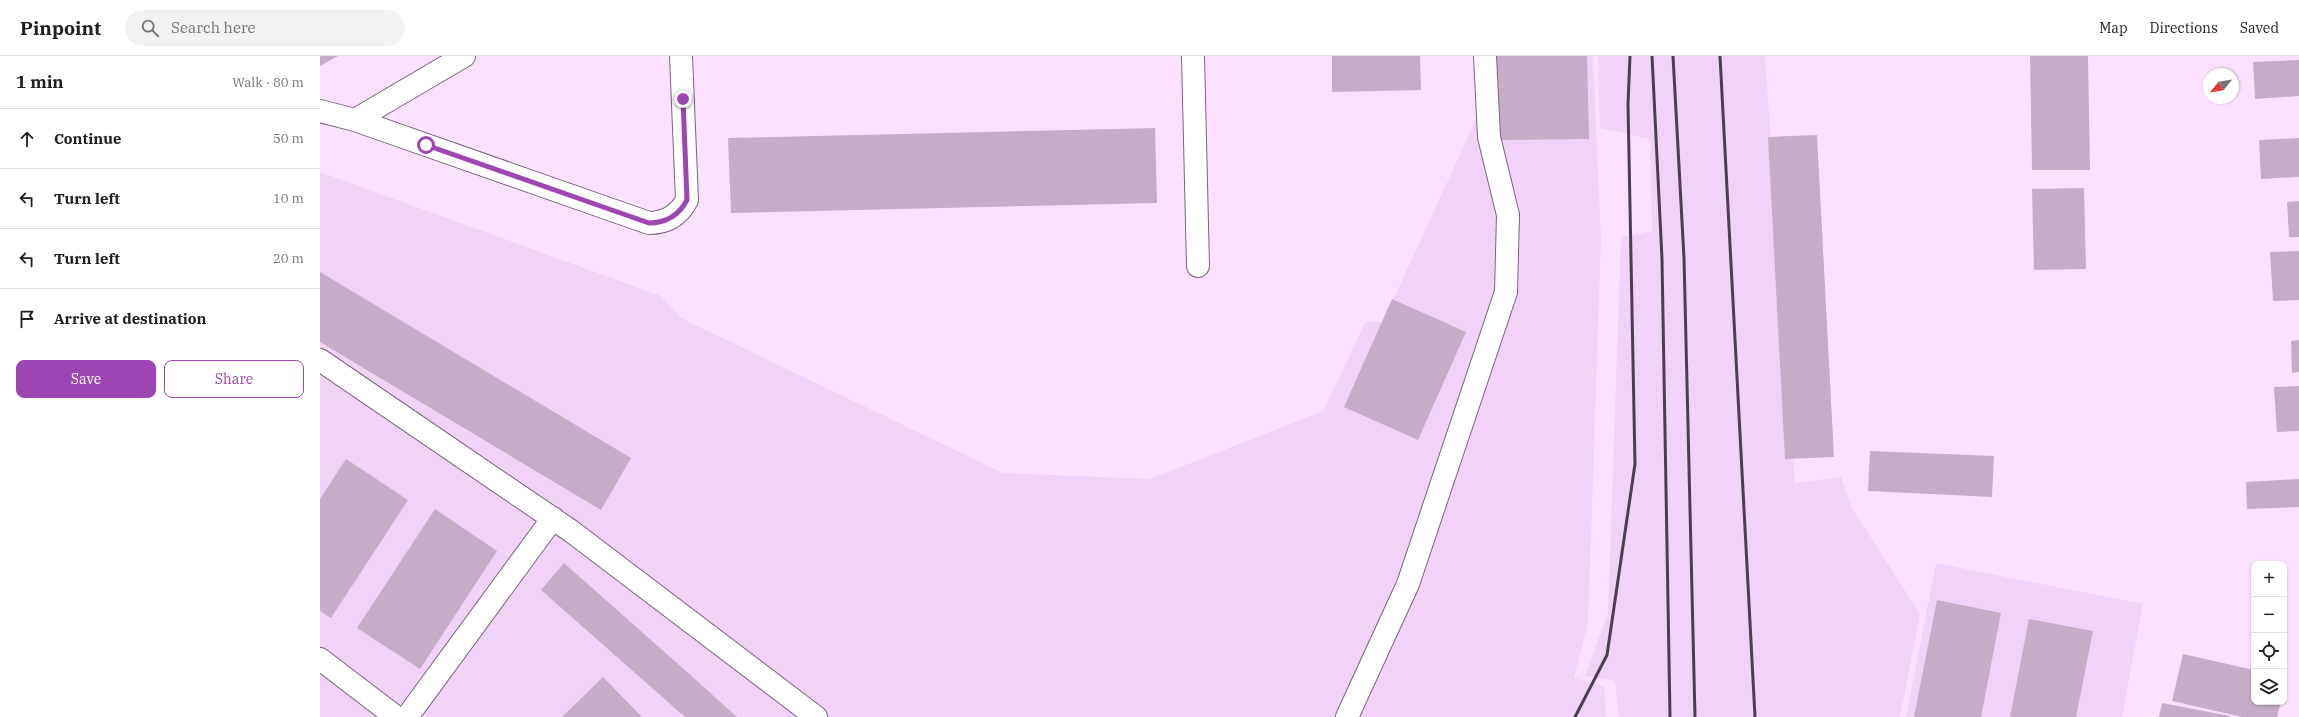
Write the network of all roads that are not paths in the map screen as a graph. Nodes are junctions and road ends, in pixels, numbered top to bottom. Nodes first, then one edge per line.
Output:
1 (464, 56) edge
2 (682, 56) edge
3 (1193, 56) edge
4 (1485, 56) edge
5 (320, 111) edge
6 (355, 120) junction
7 (1198, 266) dead end
8 (320, 360) edge
9 (552, 518) junction
10 (320, 659) edge
11 (396, 717) edge
12 (407, 717) edge
13 (816, 717) edge
14 (1347, 717) edge

1 - 6 lane
2 - 6 lane
3 - 7 lane
4 - 14 lane
5 - 6 lane
8 - 9 lane
9 - 12 lane
9 - 13 lane
10 - 11 lane

